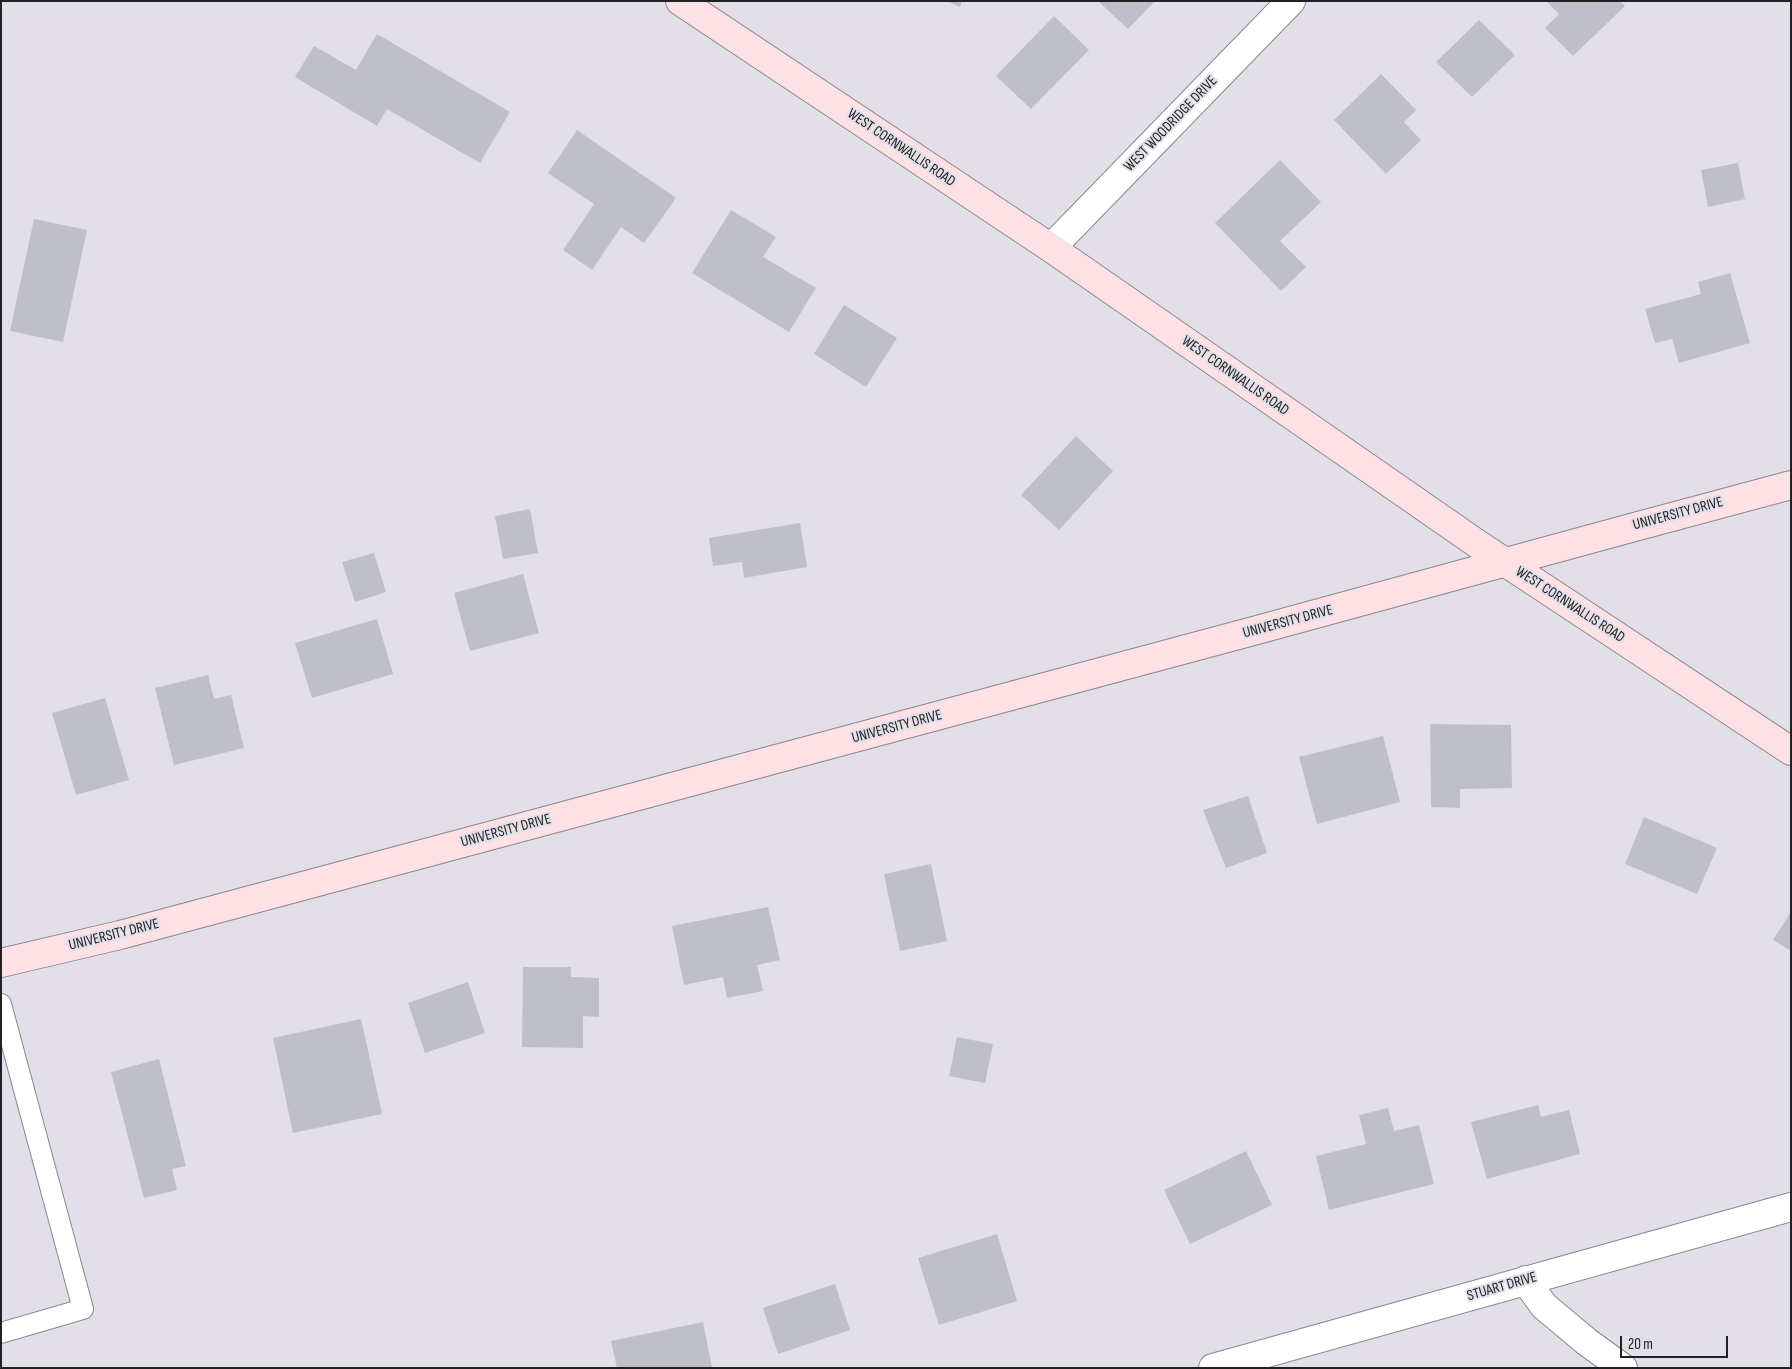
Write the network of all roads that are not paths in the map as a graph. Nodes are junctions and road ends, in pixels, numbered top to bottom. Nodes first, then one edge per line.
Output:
1 (680, 1) edge
2 (1291, 1) edge
3 (1051, 248) junction
4 (1791, 484) edge
5 (1506, 563) junction
6 (1791, 751) edge
7 (1, 963) edge
8 (1, 1004) edge
9 (1791, 1206) edge
10 (1524, 1280) junction
11 (1, 1334) edge
12 (1214, 1368) edge
13 (1623, 1368) edge

1 - 3 street, WEST CORNWALLIS ROAD
2 - 3 street, WEST WOODRIDGE DRIVE
3 - 5 street, WEST CORNWALLIS ROAD
4 - 5 street, UNIVERSITY DRIVE
5 - 6 street, WEST CORNWALLIS ROAD
5 - 7 street, UNIVERSITY DRIVE
8 - 11 lane
9 - 10 street, STUART DRIVE
10 - 12 street, STUART DRIVE
10 - 13 street

